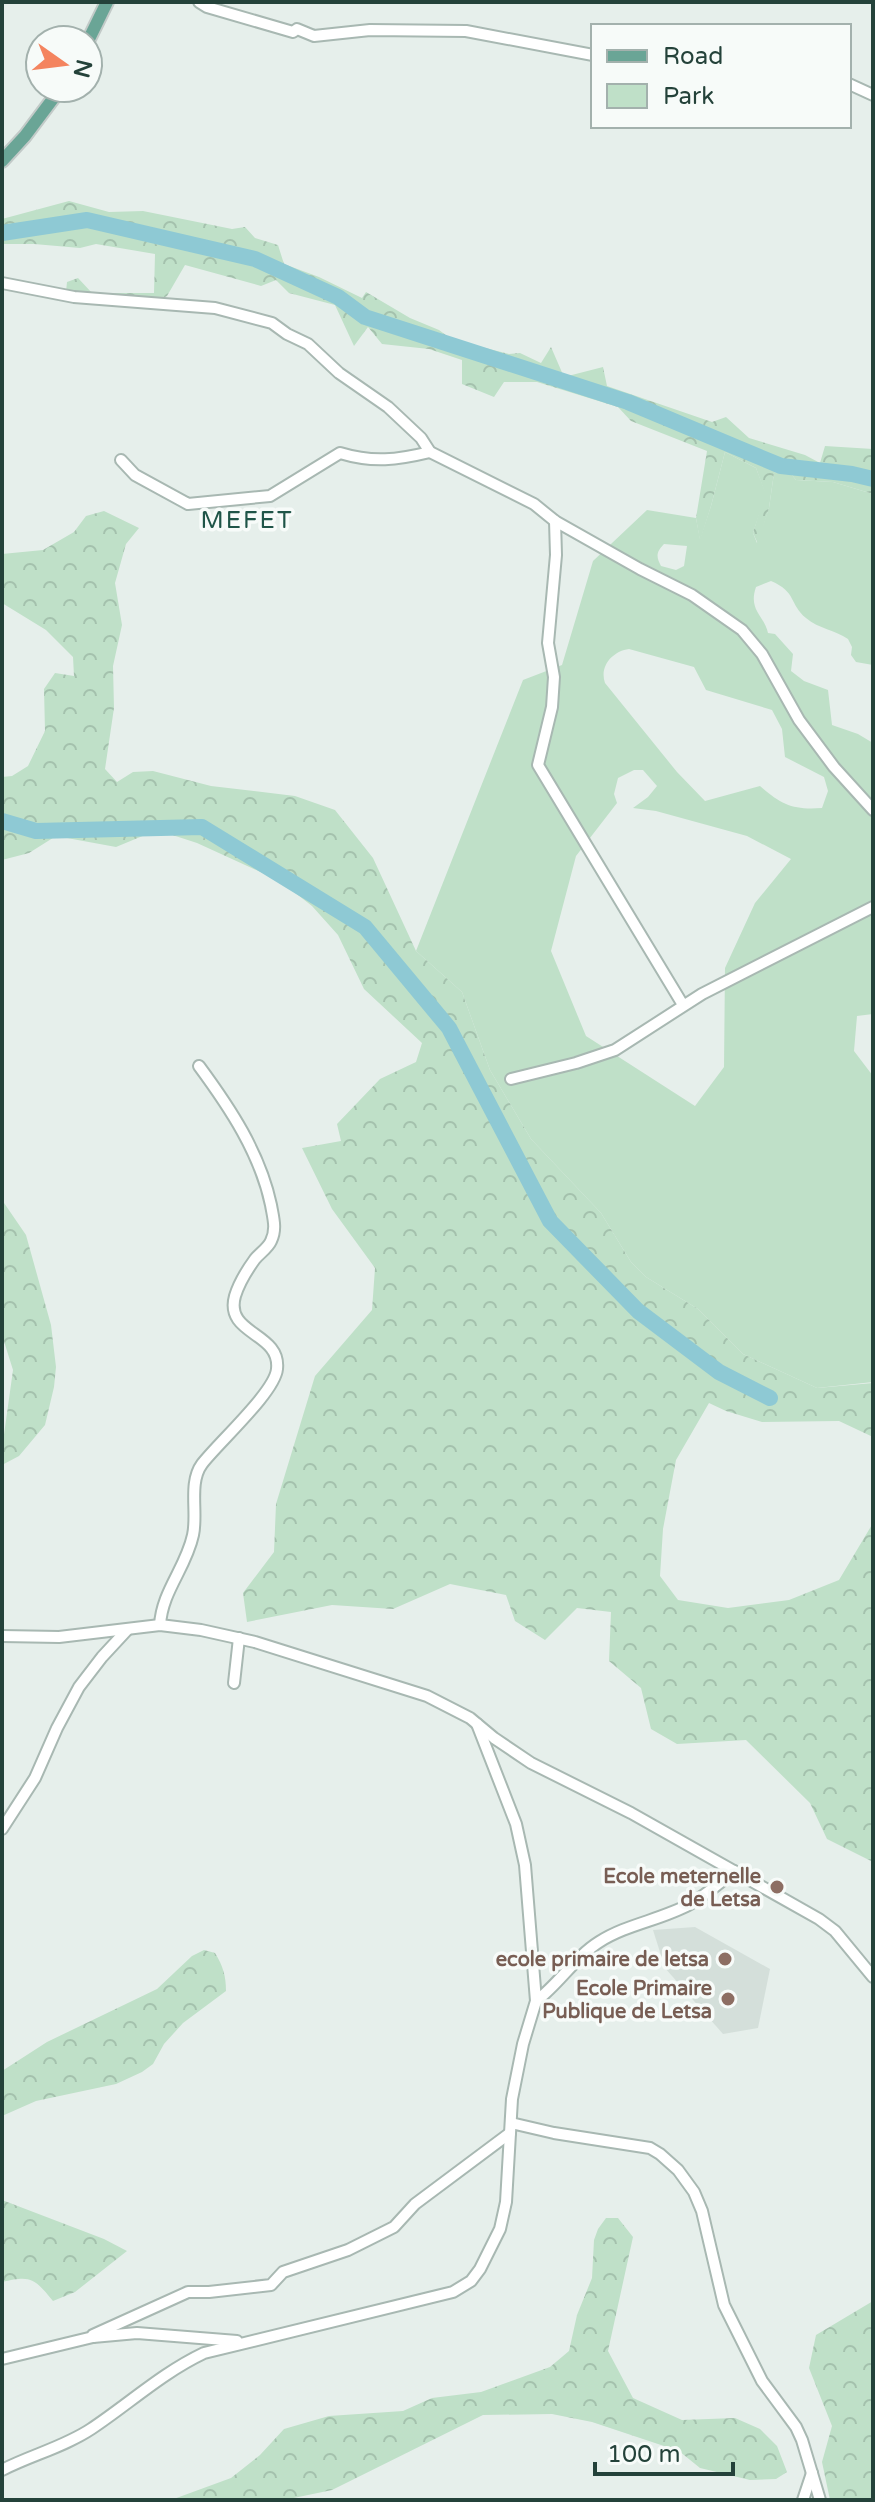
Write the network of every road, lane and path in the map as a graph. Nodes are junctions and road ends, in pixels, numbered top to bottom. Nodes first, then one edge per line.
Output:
1 (107, 2) edge
2 (199, 2) edge
3 (96, 24) edge
4 (591, 55) edge
5 (851, 85) edge
6 (873, 95) edge
7 (49, 104) edge
8 (2, 161) edge
9 (2, 283) edge
10 (430, 452) junction
11 (121, 460) dead end
12 (555, 521) junction
13 (873, 810) edge
14 (873, 907) edge
15 (683, 1005) junction
16 (199, 1066) dead end
17 (511, 1079) dead end
18 (160, 1625) junction
19 (127, 1630) junction
20 (2, 1636) edge
21 (239, 1638) junction
22 (234, 1683) dead end
23 (477, 1724) junction
24 (2, 1829) edge
25 (734, 1871) junction
26 (873, 1977) edge
27 (536, 2001) junction
28 (511, 2128) junction
29 (93, 2337) junction
30 (246, 2342) junction
31 (2, 2359) edge
32 (2, 2470) edge
33 (812, 2473) junction
34 (803, 2500) edge
35 (820, 2500) edge

1 - 3 main road
2 - 4 street
5 - 6 street
7 - 8 main road
9 - 10 street
10 - 11 street
10 - 12 street
12 - 13 street
12 - 15 street
14 - 15 street
15 - 17 street
16 - 18 street
18 - 19 street
18 - 21 street
19 - 20 street
19 - 24 street
21 - 22 street
21 - 23 street
23 - 25 street
23 - 27 street
25 - 26 street
25 - 27 street
27 - 28 street
28 - 29 street
28 - 30 street
28 - 33 street
29 - 30 street
29 - 31 street
30 - 32 street
33 - 34 street
33 - 35 street

